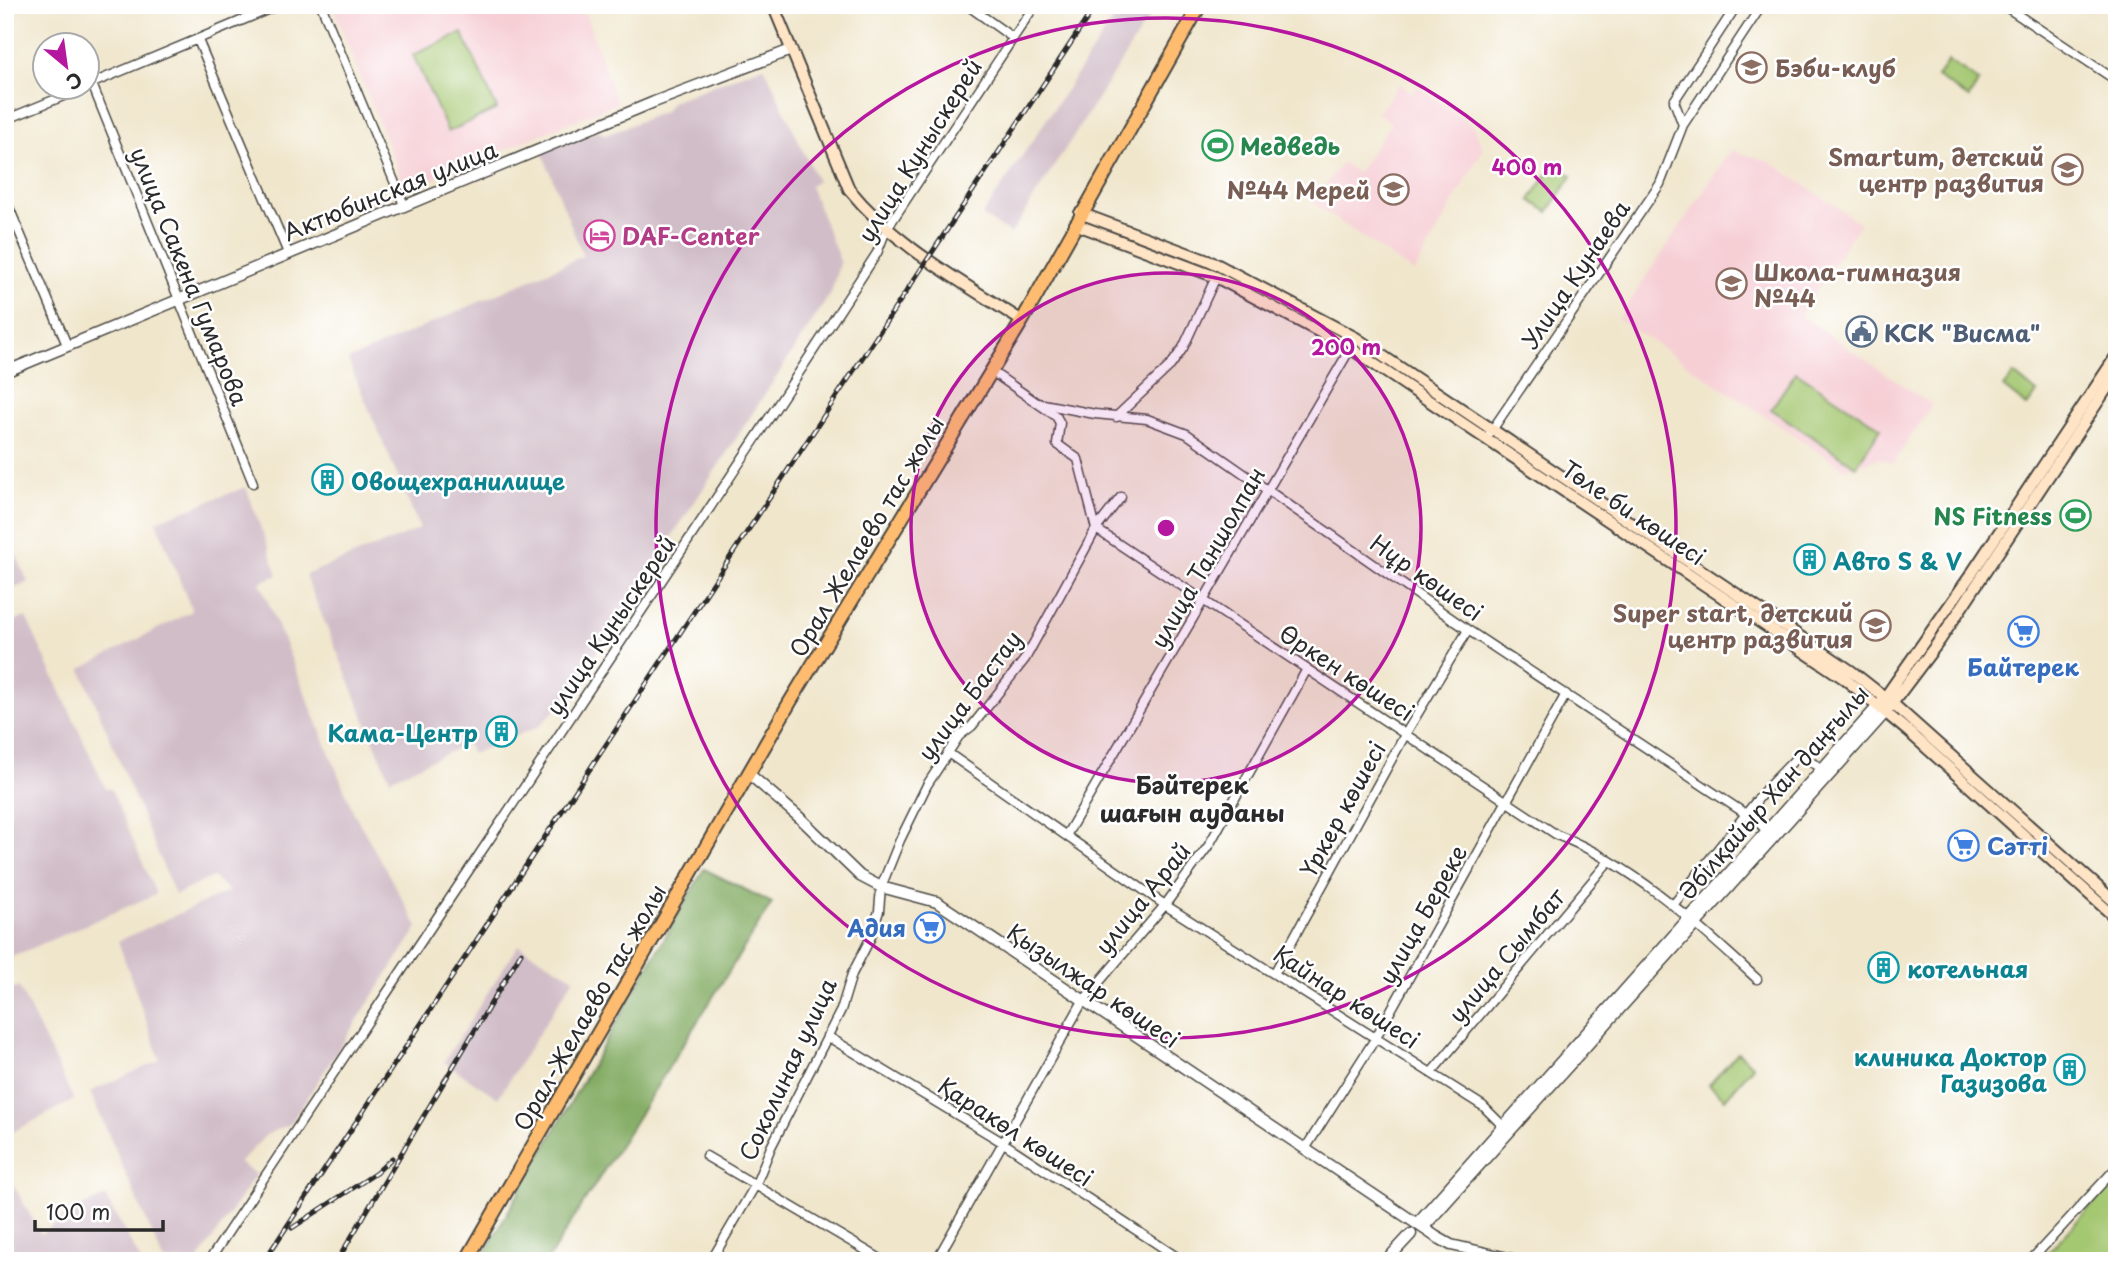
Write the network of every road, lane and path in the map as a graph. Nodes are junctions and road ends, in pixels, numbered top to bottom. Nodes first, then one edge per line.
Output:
1 (279, 5) edge
2 (321, 5) edge
3 (772, 5) edge
4 (967, 5) edge
5 (1035, 5) edge
6 (1200, 5) edge
7 (1737, 5) edge
8 (1762, 5) edge
9 (2003, 5) edge
10 (1013, 38) junction
11 (198, 40) junction
12 (791, 50) junction
13 (102, 80) edge
14 (2117, 81) edge
15 (49, 102) edge
16 (97, 102) edge
17 (5, 120) edge
18 (1683, 125) junction
19 (5, 198) edge
20 (404, 205) junction
21 (1078, 218) junction
22 (886, 230) junction
23 (288, 253) junction
24 (1216, 276) junction
25 (178, 299) junction
26 (1022, 321) junction
27 (1353, 343) junction
28 (67, 345) junction
29 (2117, 355) edge
30 (991, 370) junction
31 (5, 372) edge
32 (2117, 373) edge
33 (1032, 402) junction
34 (1116, 417) junction
35 (1490, 433) junction
36 (253, 483) dead end
37 (1268, 491) junction
38 (1121, 497) dead end
39 (1096, 529) junction
40 (1203, 603) junction
41 (1468, 630) junction
42 (1307, 669) junction
43 (1566, 694) junction
44 (1885, 705) junction
45 (1406, 733) junction
46 (948, 753) junction
47 (1824, 768) junction
48 (749, 774) junction
49 (1505, 801) junction
50 (1748, 815) junction
51 (1768, 831) junction
52 (1067, 834) junction
53 (1770, 844) junction
54 (1609, 861) junction
55 (881, 887) junction
56 (2117, 904) edge
57 (1165, 905) junction
58 (1673, 905) junction
59 (2117, 919) edge
60 (1692, 922) junction
61 (1275, 972) junction
62 (1757, 979) dead end
63 (1083, 1001) junction
64 (827, 1036) junction
65 (1375, 1039) junction
66 (1431, 1073) junction
67 (1503, 1126) junction
68 (1002, 1142) junction
69 (1305, 1149) junction
70 (706, 1156) dead end
71 (2117, 1167) edge
72 (756, 1184) junction
73 (1420, 1225) junction
74 (1411, 1234) joint
75 (209, 1261) edge
76 (466, 1261) edge
77 (711, 1261) edge
78 (884, 1261) edge
79 (936, 1261) edge
80 (1183, 1261) edge
81 (1386, 1261) edge
82 (1521, 1261) edge
83 (2030, 1261) edge

1 - 11 street
2 - 20 street
3 - 12 main road
4 - 10 street
5 - 10 street, улица Куныскерей
6 - 21 main road
7 - 18 street, Улица Кунаева
8 - 18 street, Улица Кунаева
9 - 14 street
10 - 22 street, улица Куныскерей
11 - 13 street
11 - 23 street
12 - 20 street, Актюбинская улица
12 - 22 main road
15 - 17 street
16 - 25 street, улица Сакена Гумарова
18 - 35 street, Улица Кунаева
19 - 28 street
20 - 23 street, Актюбинская улица
21 - 24 main road, Төле би көшесі
21 - 26 main road
21 - 27 main road, Төле би көшесі
22 - 26 main road
22 - 75 street, улица Куныскерей
23 - 25 street, Актюбинская улица
24 - 27 main road, Төле би көшесі
24 - 34 street
25 - 28 street, Актюбинская улица
25 - 36 street, улица Сакена Гумарова
26 - 30 main road, Орал Желаево тас жолы
27 - 35 main road, Төле би көшесі
27 - 37 street, улица Таншолпан
28 - 31 street, Актюбинская улица
29 - 44 main road, Әбілқайыр Хан даңғылы
30 - 33 street
30 - 48 main road, Орал Желаево тас жолы
32 - 44 main road, Әбілқайыр Хан даңғылы
33 - 34 street, Нұр көшесі
33 - 39 street
34 - 37 street, Нұр көшесі
35 - 44 main road, Төле би көшесі
37 - 40 street, улица Таншолпан
37 - 41 street, Нұр көшесі
38 - 39 street, улица Бастау
39 - 40 street, Өркен көшесі
39 - 46 street, улица Бастау
40 - 42 street, Өркен көшесі
40 - 52 street, улица Таншолпан
41 - 43 street, Нұр көшесі
41 - 45 street, Үркер көшесі
42 - 45 street, Өркен көшесі
42 - 57 street, улица Арай
43 - 49 street, улица Береке
43 - 50 street, Нұр көшесі
44 - 47 street, Әбілқайыр Хан даңғылы
44 - 53 street, Әбілқайыр Хан даңғылы
44 - 56 main road, Төле би көшесі
44 - 59 main road, Төле би көшесі
45 - 49 street, Өркен көшесі
45 - 61 street, Үркер көшесі
46 - 52 street, Қайнар көшесі
46 - 55 street, улица Бастау
47 - 50 street
47 - 51 street, Әбілқайыр Хан даңғылы
48 - 55 street, Қызылжар көшесі
48 - 76 main road, Орал-Желаево тас жолы
49 - 54 street, Өркен көшесі
49 - 65 street, улица Береке
50 - 51 street, Нұр көшесі
50 - 58 street
51 - 53 street
51 - 60 street, Әбілқайыр Хан даңғылы
52 - 57 street, Қайнар көшесі
53 - 60 street, Әбілқайыр Хан даңғылы
54 - 58 street, Өркен көшесі
54 - 66 street, улица Сымбат
55 - 63 street, Қызылжар көшесі
55 - 64 street, Соколиная улица
57 - 61 street, Қайнар көшесі
57 - 63 street, улица Арай
58 - 60 street, Өркен көшесі
60 - 62 street, Өркен көшесі
60 - 67 street, Әбілқайыр Хан даңғылы
60 - 73 street, Әбілқайыр Хан даңғылы
61 - 65 street, Қайнар көшесі
63 - 68 street, улица Арай
63 - 69 street, Қызылжар көшесі
64 - 68 street, Қаракөл көшесі
64 - 72 street, Соколиная улица
65 - 66 street, Қайнар көшесі
65 - 69 street, улица Береке
66 - 67 street, Қайнар көшесі
67 - 73 street, Әбілқайыр Хан даңғылы
68 - 79 street, улица Арай
68 - 80 street, Қаракөл көшесі
69 - 73 street, Қызылжар көшесі
70 - 72 street
71 - 83 street
72 - 77 street, Соколиная улица
72 - 78 street
73 - 74 street
73 - 82 street, Қызылжар көшесі
74 - 81 street

